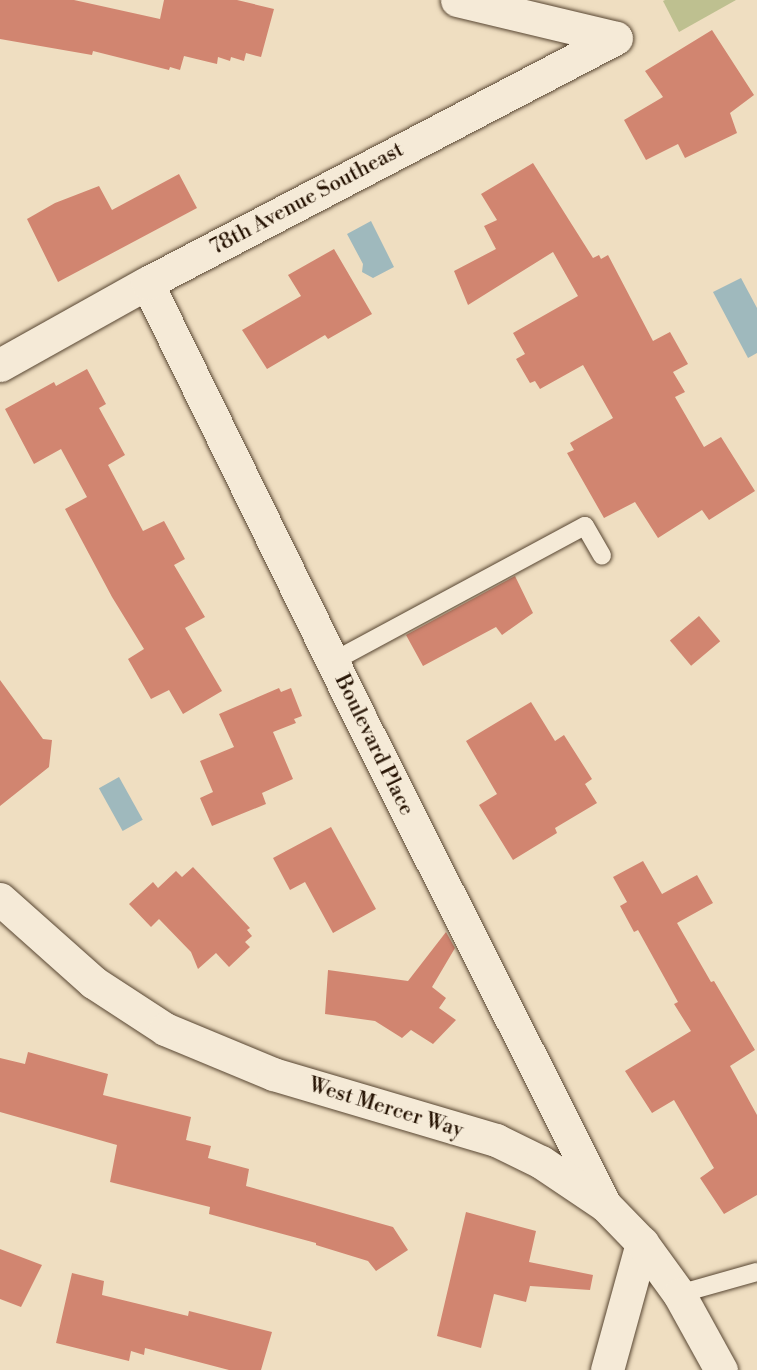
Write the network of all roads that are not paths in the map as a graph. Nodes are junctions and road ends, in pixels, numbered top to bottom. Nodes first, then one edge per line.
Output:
1 (457, 0) edge
2 (147, 283) junction
3 (0, 365) edge
4 (602, 556) dead end
5 (333, 662) junction
6 (0, 899) edge
7 (605, 1205) junction
8 (642, 1243) junction
9 (757, 1272) edge
10 (679, 1294) junction
11 (607, 1370) edge
12 (721, 1370) edge

1 - 2 street, 78th Avenue Southeast
2 - 3 street, 78th Avenue Southeast
2 - 5 street, Boulevard Place
4 - 5 lane
5 - 7 street, Boulevard Place
6 - 7 street, West Mercer Way
7 - 8 street, West Mercer Way
8 - 10 street, West Mercer Way
8 - 11 street
9 - 10 lane
10 - 12 street, West Mercer Way

